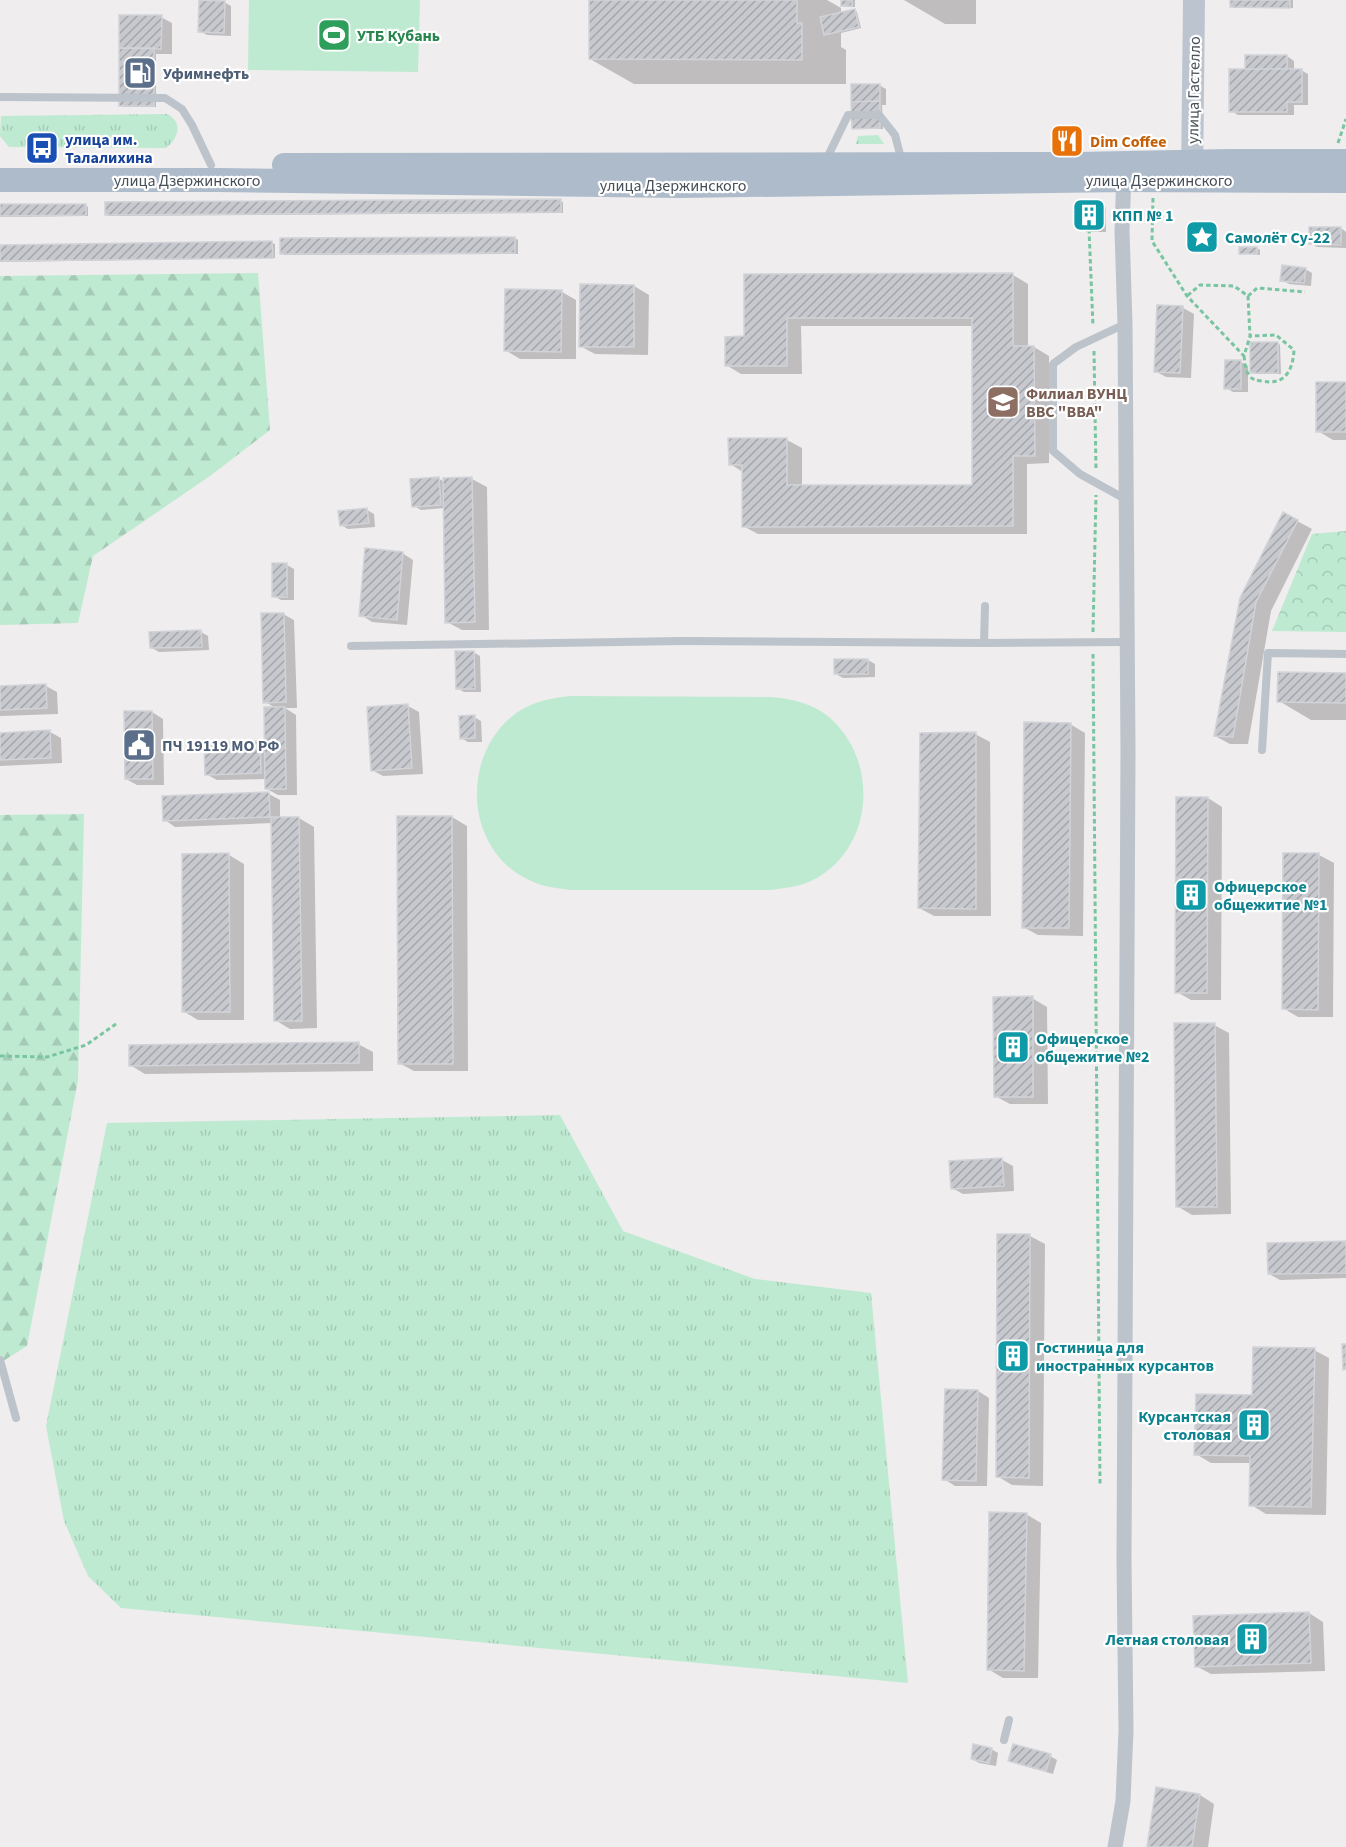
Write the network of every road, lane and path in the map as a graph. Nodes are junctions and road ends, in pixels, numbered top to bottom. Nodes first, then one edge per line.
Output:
1 (1194, 0) edge
2 (0, 97) edge
3 (1346, 119) edge
4 (1341, 154) edge
5 (0, 164) edge
6 (824, 164) junction
7 (903, 164) junction
8 (211, 165) junction
9 (1124, 171) junction
10 (1193, 171) junction
11 (679, 175) junction
12 (0, 180) edge
13 (1346, 180) edge
14 (1154, 193) dead end
15 (1089, 229) dead end
16 (1305, 292) dead end
17 (1187, 296) junction
18 (1248, 296) junction
19 (1125, 324) junction
20 (1250, 336) junction
21 (1094, 339) junction
22 (1244, 356) junction
23 (1096, 484) junction
24 (1127, 500) junction
25 (985, 606) dead end
26 (1093, 642) junction
27 (1126, 642) junction
28 (984, 643) junction
29 (351, 646) dead end
30 (1346, 654) edge
31 (1263, 750) dead end
32 (116, 1024) dead end
33 (0, 1056) edge
34 (0, 1360) edge
35 (16, 1418) dead end
36 (1100, 1485) dead end
37 (1009, 1720) dead end
38 (1004, 1740) dead end
39 (1115, 1847) edge

1 - 10 street, улица Гастелло
2 - 8 lane
3 - 4 path
4 - 10 main road, улица Дзержинского
5 - 8 main road, улица Дзержинского
6 - 7 main road, улица Дзержинского
6 - 7 lane
6 - 11 main road, улица Дзержинского
7 - 9 main road, улица Дзержинского
8 - 11 main road, улица Дзержинского
9 - 10 main road, улица Дзержинского
9 - 11 main road, улица Дзержинского
9 - 19 street
10 - 13 main road, улица Дзержинского
11 - 12 main road, улица Дзержинского
14 - 17 path
15 - 21 path
16 - 18 path
17 - 18 path
17 - 22 path
18 - 20 path
19 - 21 lane
19 - 24 street
20 - 22 path
20 - 22 path
21 - 23 path
21 - 23 lane
23 - 24 lane
23 - 26 path
24 - 27 street
25 - 28 lane
26 - 27 lane
26 - 28 lane
26 - 36 path
27 - 39 street
28 - 29 lane
30 - 31 lane
32 - 33 path
34 - 35 lane
37 - 38 lane

